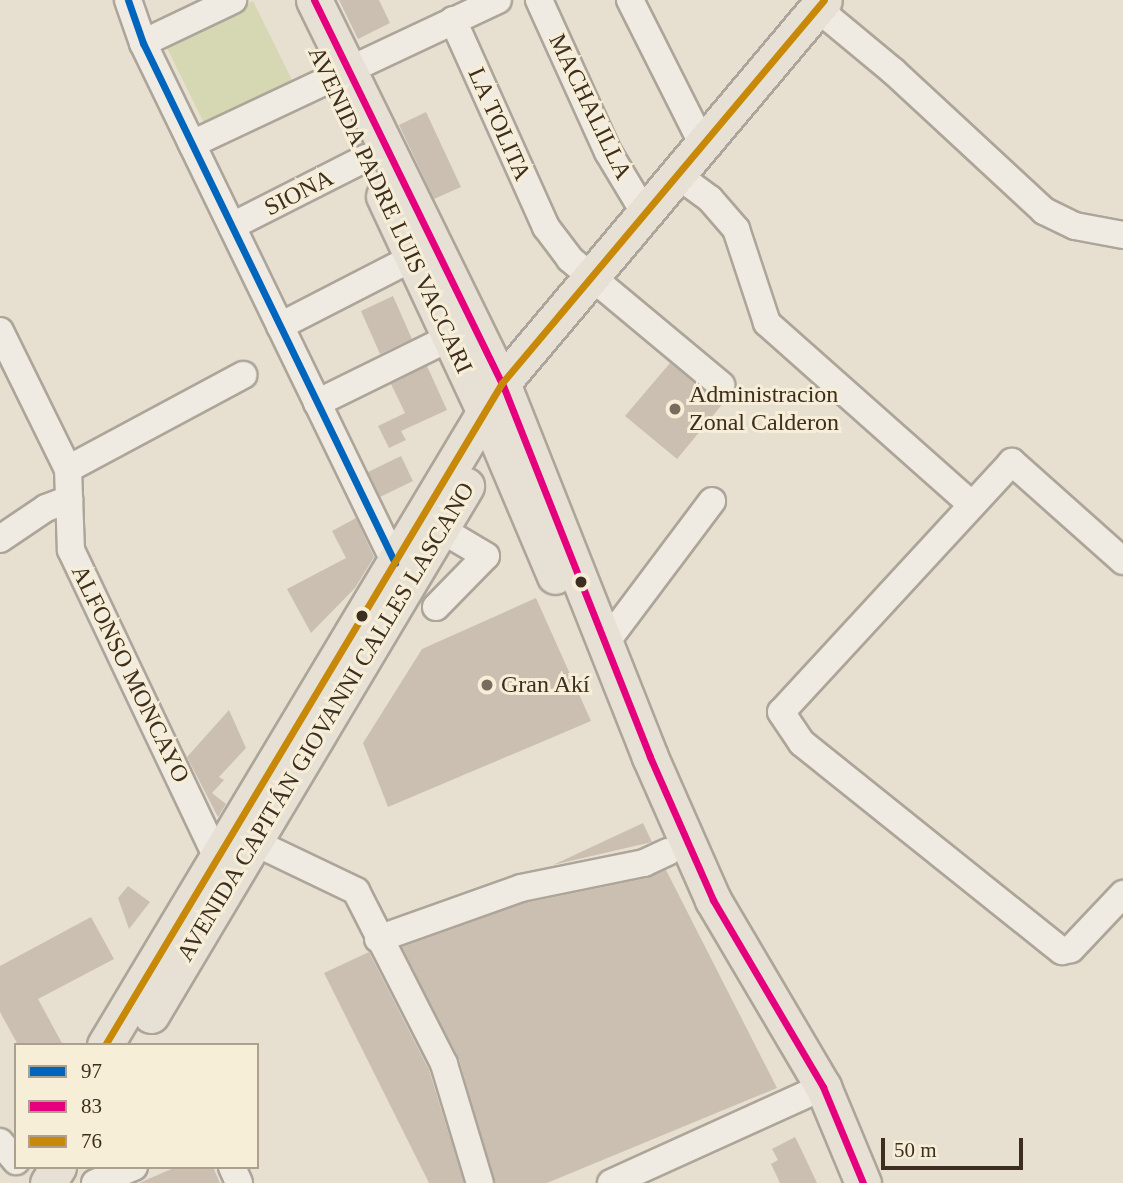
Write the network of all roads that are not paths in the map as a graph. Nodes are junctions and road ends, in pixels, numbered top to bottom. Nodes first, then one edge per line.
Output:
1 (128, 0) edge
2 (233, 0) edge
3 (291, 0) edge
4 (314, 0) edge
5 (498, 0) edge
6 (539, 0) edge
7 (630, 0) edge
8 (820, 4) edge
9 (453, 20) junction
10 (143, 43) junction
11 (338, 74) junction
12 (702, 143) junction
13 (192, 144) junction
14 (366, 158) junction
15 (676, 174) junction
16 (644, 212) junction
17 (232, 226) junction
18 (1123, 235) edge
19 (425, 252) junction
20 (590, 275) junction
21 (280, 326) junction
22 (0, 331) edge
23 (451, 337) junction
24 (243, 375) dead end
25 (721, 385) dead end
26 (317, 403) junction
27 (498, 407) junction
28 (68, 469) junction
29 (69, 499) junction
30 (459, 500) junction
31 (712, 501) dead end
32 (972, 506) junction
33 (528, 513) junction
34 (442, 530) junction
35 (0, 539) edge
36 (1123, 561) edge
37 (395, 563) junction
38 (436, 607) dead end
39 (604, 645) junction
40 (256, 843) junction
41 (668, 852) junction
42 (218, 857) junction
43 (1123, 894) edge
44 (378, 939) junction
45 (106, 1043) edge
46 (134, 1043) edge
47 (813, 1092) junction
48 (0, 1142) edge
49 (14, 1156) edge
50 (80, 1169) edge
51 (129, 1169) edge
52 (626, 1180) edge
53 (92, 1183) edge
54 (480, 1183) edge
55 (839, 1183) edge
56 (863, 1183) edge

1 - 10 street
2 - 10 street
3 - 11 main road, AVENIDA PADRE LUIS VACCARI
4 - 11 main road, AVENIDA PADRE LUIS VACCARI
5 - 9 street
6 - 16 street, MACHALILLA
7 - 12 street
8 - 12 main road, AVENIDA CAPITÁN GIOVANNI CALLES LASCANO
8 - 18 street
9 - 11 street
9 - 20 street, LA TOLITA
10 - 13 street
11 - 13 street
11 - 14 main road, AVENIDA PADRE LUIS VACCARI
11 - 19 main road, AVENIDA PADRE LUIS VACCARI
12 - 15 main road, AVENIDA CAPITÁN GIOVANNI CALLES LASCANO
13 - 17 street
14 - 17 street, SIONA
14 - 19 main road, AVENIDA PADRE LUIS VACCARI
15 - 16 main road, AVENIDA CAPITÁN GIOVANNI CALLES LASCANO
15 - 32 street
16 - 20 main road, AVENIDA CAPITÁN GIOVANNI CALLES LASCANO
17 - 21 street
19 - 21 street
19 - 23 main road, AVENIDA PADRE LUIS VACCARI
19 - 27 main road, AVENIDA PADRE LUIS VACCARI
20 - 25 street, LA TOLITA
20 - 27 main road, AVENIDA CAPITÁN GIOVANNI CALLES LASCANO
21 - 26 street
22 - 28 street, ALFONSO MONCAYO
23 - 26 street
23 - 27 main road, AVENIDA PADRE LUIS VACCARI
24 - 28 street
26 - 37 street
27 - 30 main road, AVENIDA CAPITÁN GIOVANNI CALLES LASCANO
27 - 33 main road, AVENIDA PADRE LUIS VACCARI
27 - 37 main road, AVENIDA CAPITÁN GIOVANNI CALLES LASCANO
27 - 39 main road, AVENIDA PADRE LUIS VACCARI
28 - 29 street, ALFONSO MONCAYO
29 - 35 street
29 - 42 street, ALFONSO MONCAYO
30 - 33 main road
30 - 34 main road, AVENIDA CAPITÁN GIOVANNI CALLES LASCANO
31 - 39 street
32 - 36 street
32 - 43 street
33 - 41 main road, AVENIDA PADRE LUIS VACCARI
34 - 38 street
34 - 40 main road, AVENIDA CAPITÁN GIOVANNI CALLES LASCANO
37 - 42 main road, AVENIDA CAPITÁN GIOVANNI CALLES LASCANO
39 - 47 main road, AVENIDA PADRE LUIS VACCARI
40 - 44 street
40 - 46 main road, AVENIDA CAPITÁN GIOVANNI CALLES LASCANO
41 - 44 street
41 - 47 main road, AVENIDA PADRE LUIS VACCARI
42 - 45 main road, AVENIDA CAPITÁN GIOVANNI CALLES LASCANO
44 - 54 street
47 - 52 street
47 - 55 main road, AVENIDA PADRE LUIS VACCARI
47 - 56 main road, AVENIDA PADRE LUIS VACCARI
48 - 49 street
50 - 53 street
51 - 53 street

